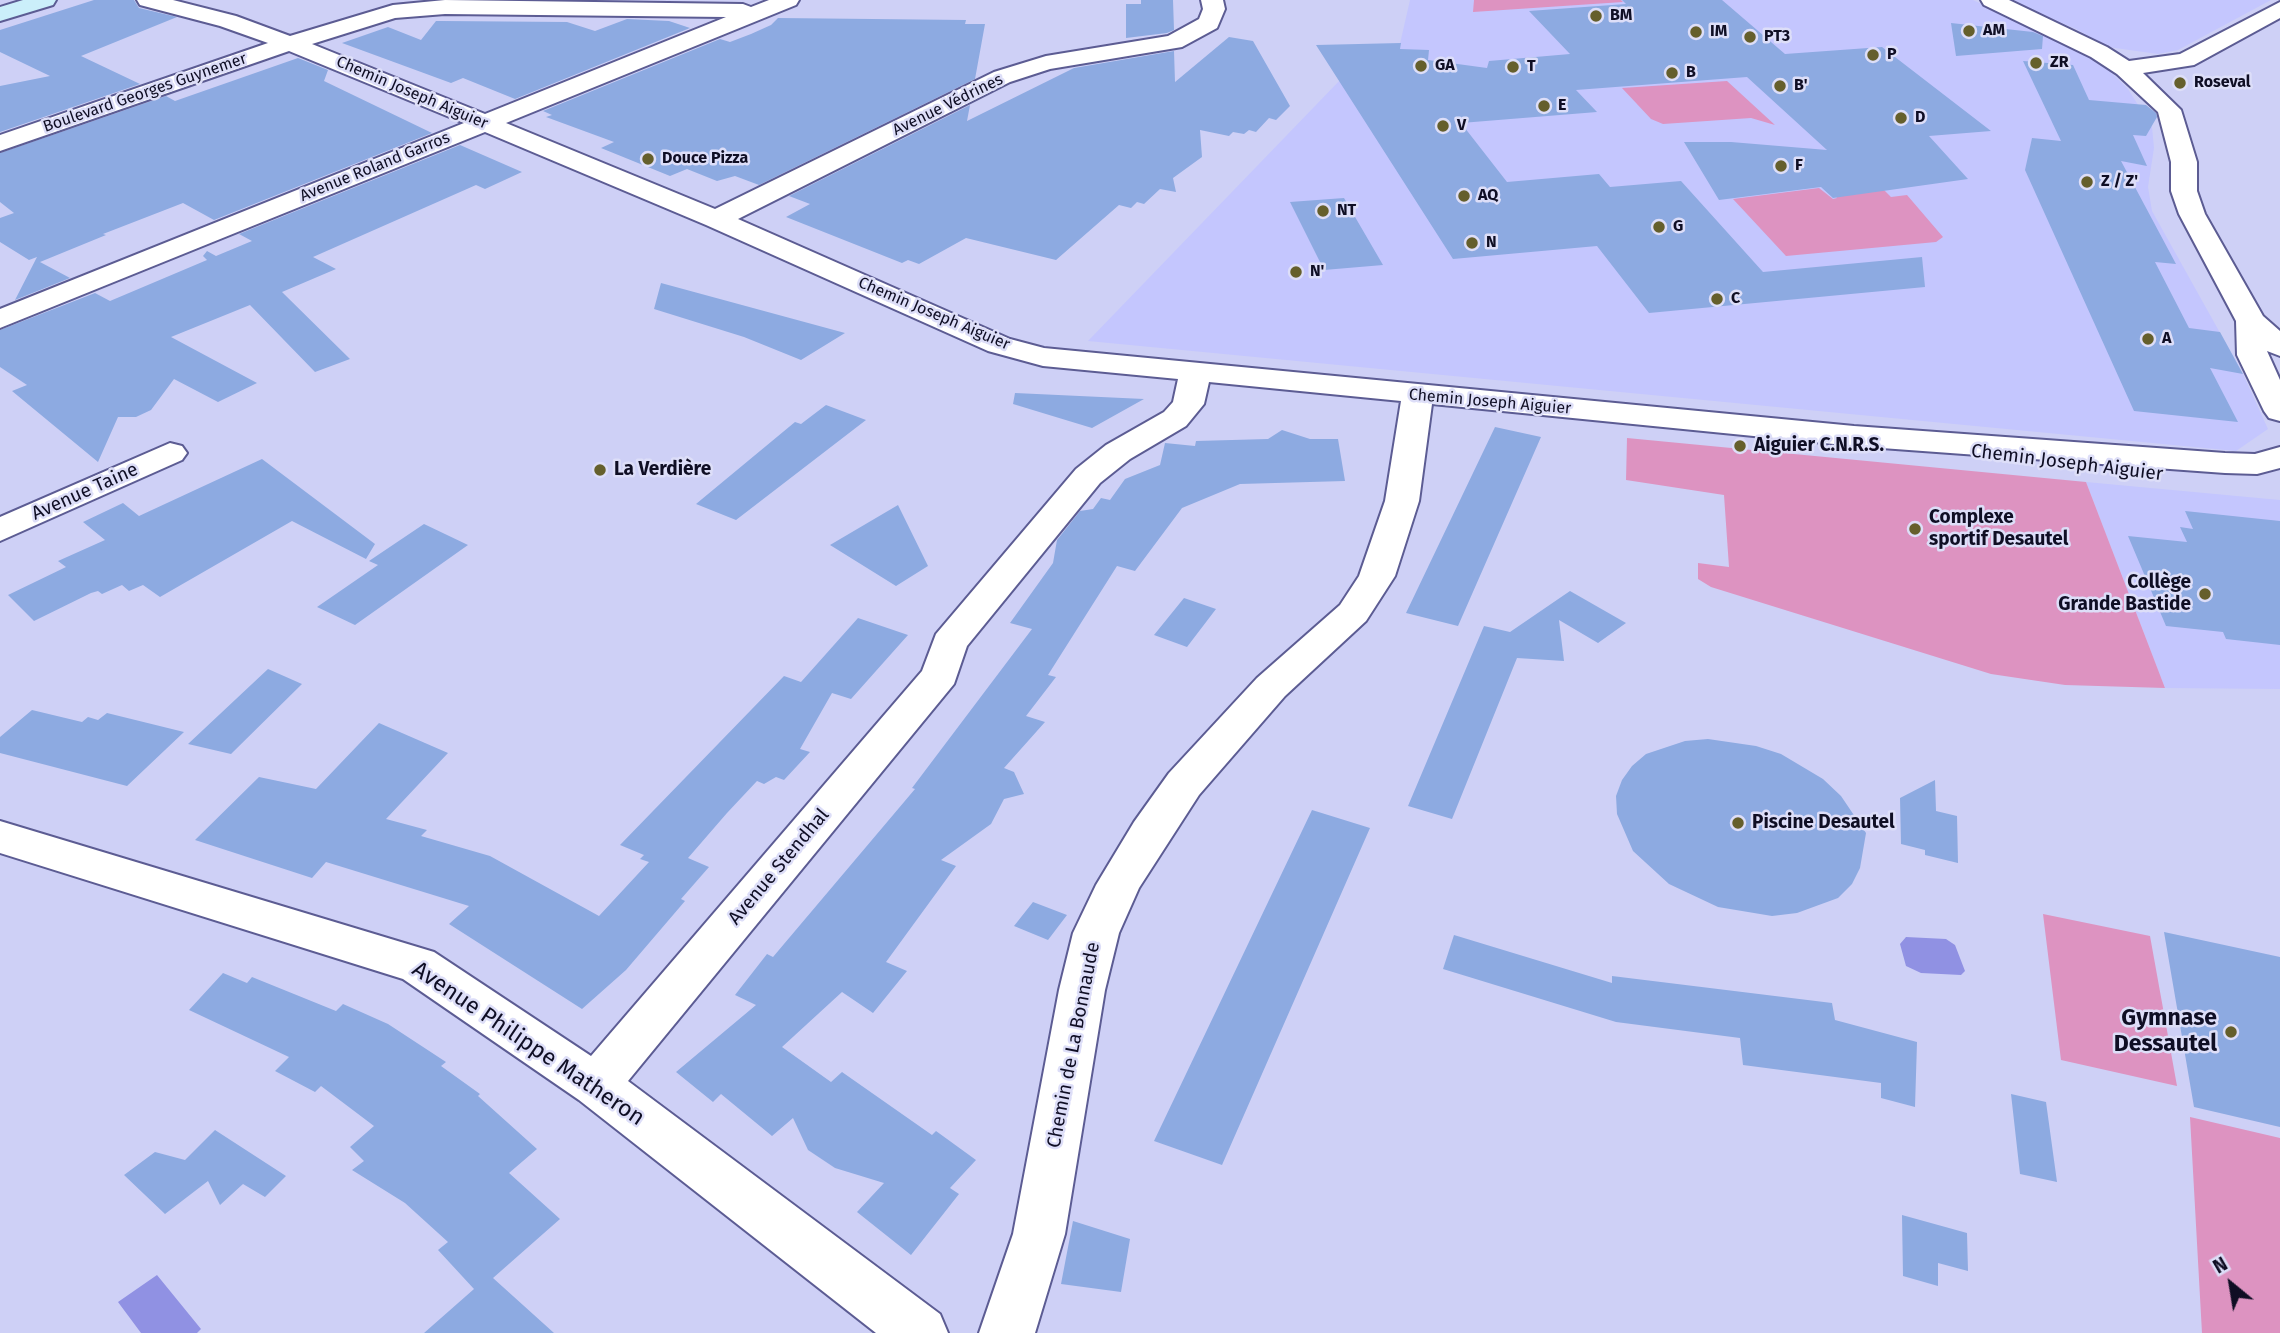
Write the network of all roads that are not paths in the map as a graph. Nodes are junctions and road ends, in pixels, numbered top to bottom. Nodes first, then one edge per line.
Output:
1 (45, 0) edge
2 (148, 0) edge
3 (788, 0) edge
4 (1212, 0) edge
5 (1992, 0) edge
6 (2280, 9) edge
7 (236, 10) edge
8 (759, 11) junction
9 (0, 14) edge
10 (291, 43) junction
11 (2125, 69) junction
12 (484, 123) junction
13 (0, 143) edge
14 (716, 219) junction
15 (0, 319) edge
16 (2251, 321) junction
17 (2280, 347) edge
18 (1195, 374) junction
19 (1418, 395) junction
20 (2280, 411) edge
21 (1854, 436) junction
22 (170, 453) dead end
23 (2280, 457) edge
24 (2280, 486) edge
25 (0, 530) edge
26 (0, 837) edge
27 (596, 1085) junction
28 (920, 1333) edge
29 (1007, 1333) edge

1 - 9 main road
2 - 7 street, Chemin Joseph Aiguier
3 - 8 street, Avenue Roland Garros
4 - 14 street, Avenue Védrines
5 - 11 street
6 - 11 street
7 - 10 street, Chemin Joseph Aiguier
8 - 10 street
8 - 12 street, Avenue Roland Garros
10 - 12 street, Chemin Joseph Aiguier
10 - 13 street, Boulevard Georges Guynemer
11 - 16 street
12 - 14 street, Chemin Joseph Aiguier
12 - 15 street, Avenue Roland Garros
14 - 18 street, Chemin Joseph Aiguier
16 - 17 street
16 - 20 street
18 - 19 street, Chemin Joseph Aiguier
18 - 27 street, Avenue Stendhal
19 - 21 street, Chemin Joseph Aiguier
19 - 29 street, Chemin de La Bonnaude
21 - 23 street, Chemin Joseph Aiguier
21 - 24 street, Chemin Joseph Aiguier
22 - 25 street, Avenue Taine
26 - 27 street, Avenue Philippe Matheron
27 - 28 street, Avenue Philippe Matheron

